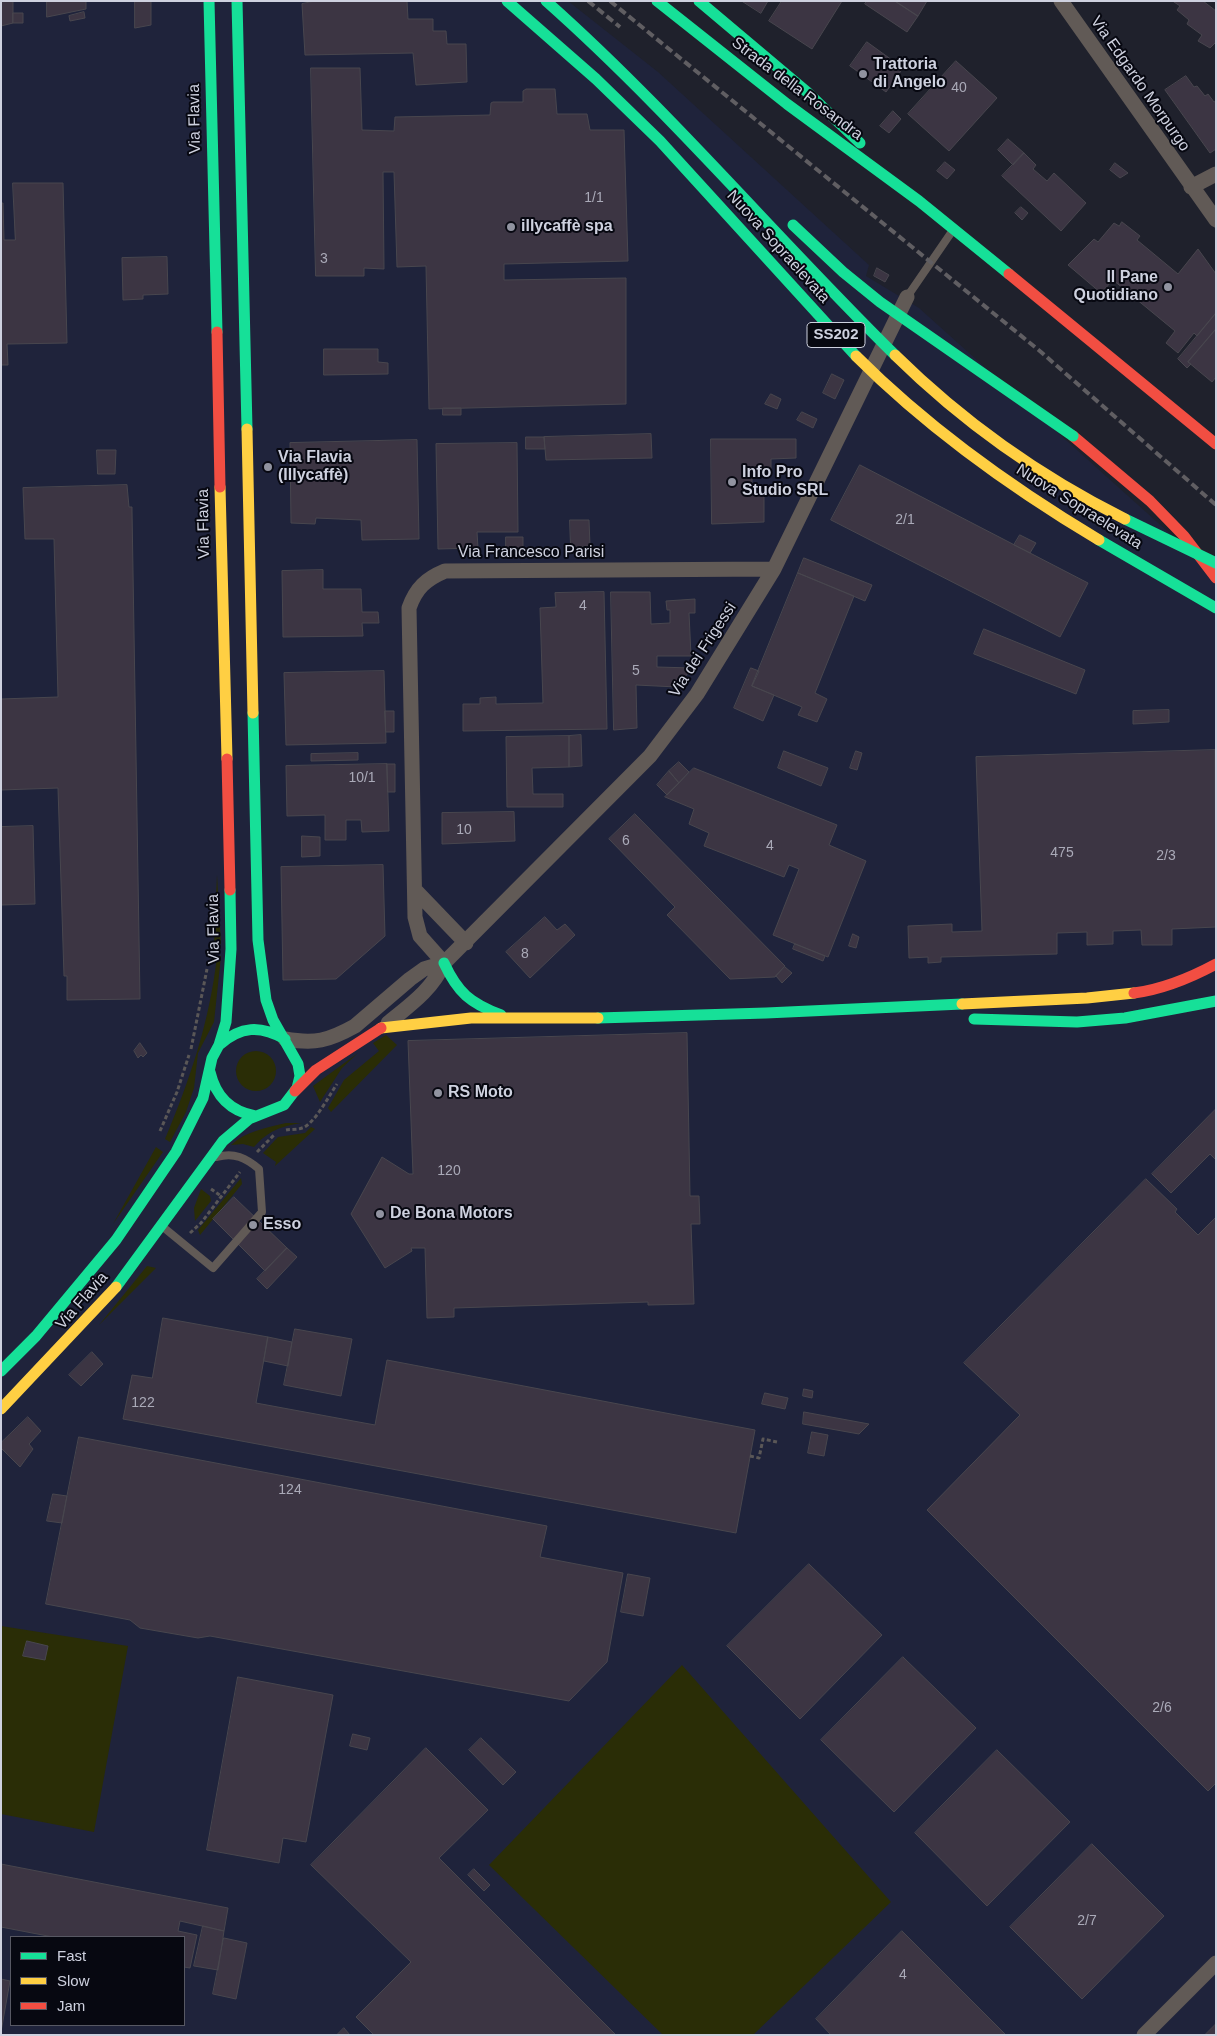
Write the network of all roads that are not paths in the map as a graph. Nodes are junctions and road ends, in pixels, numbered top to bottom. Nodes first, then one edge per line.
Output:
1 (209, 1) edge
2 (237, 1) edge
3 (507, 1) edge
4 (546, 1) edge
5 (657, 1) edge
6 (699, 1) edge
7 (1060, 1) edge
8 (591, 38) junction
9 (729, 165) dead end
10 (1216, 174) edge
11 (1191, 187) junction
12 (920, 201) junction
13 (784, 216) dead end
14 (1216, 220) edge
15 (954, 229) junction
16 (907, 297) joint
17 (1201, 431) junction
18 (1216, 432) edge
19 (1216, 444) edge
20 (1216, 563) edge
21 (774, 569) junction
22 (1216, 578) edge
23 (1216, 608) edge
24 (416, 891) junction
25 (466, 943) junction
26 (444, 963) junction
27 (1216, 964) edge
28 (1216, 1001) edge
29 (788, 1013) junction
30 (510, 1018) junction
31 (926, 1018) dead end
32 (965, 1019) dead end
33 (381, 1028) junction
34 (285, 1039) junction
35 (219, 1045) junction
36 (210, 1072) junction
37 (294, 1091) junction
38 (255, 1116) junction
39 (208, 1160) junction
40 (162, 1225) junction
41 (1, 1371) edge
42 (1, 1409) edge
43 (1216, 1962) edge
44 (1144, 2035) edge

1 - 35 main road, Via Flavia
2 - 34 main road
3 - 23 main road, Nuova Sopraelevata / SS202, bridge
4 - 8 main road, Nuova Sopraelevata / SS202, bridge
5 - 12 main road, Strada della Rosandra
6 - 12 main road, Strada della Rosandra
7 - 11 street, Via Edgardo Morpurgo
8 - 9 main road, bridge
8 - 20 main road, Nuova Sopraelevata / SS202, bridge
10 - 11 street
11 - 14 street, Via Edgardo Morpurgo
12 - 15 main road, Strada della Rosandra
13 - 22 main road, bridge
15 - 16 lane
15 - 17 main road, Strada della Rosandra
16 - 21 street, Via dei Frigessi
17 - 18 main road
17 - 19 main road, Strada della Rosandra
21 - 24 street, Via Francesco Parisi
21 - 25 street, Via dei Frigessi
24 - 25 street
24 - 26 street, Via Francesco Parisi
25 - 26 street, Via dei Frigessi
26 - 30 main road
26 - 33 street, Via dei Frigessi
26 - 34 street, Via dei Frigessi
27 - 29 main road
28 - 32 main road
29 - 30 main road
29 - 31 main road
30 - 33 main road
33 - 37 main road, Via Flavia
34 - 35 main road
34 - 37 main road
35 - 36 main road, Via Flavia
36 - 38 main road
36 - 41 main road, Via Flavia
37 - 38 main road, Via Flavia
38 - 39 main road, Via Flavia
39 - 40 main road, Via Flavia
39 - 40 lane
40 - 42 main road, Via Flavia
43 - 44 street

